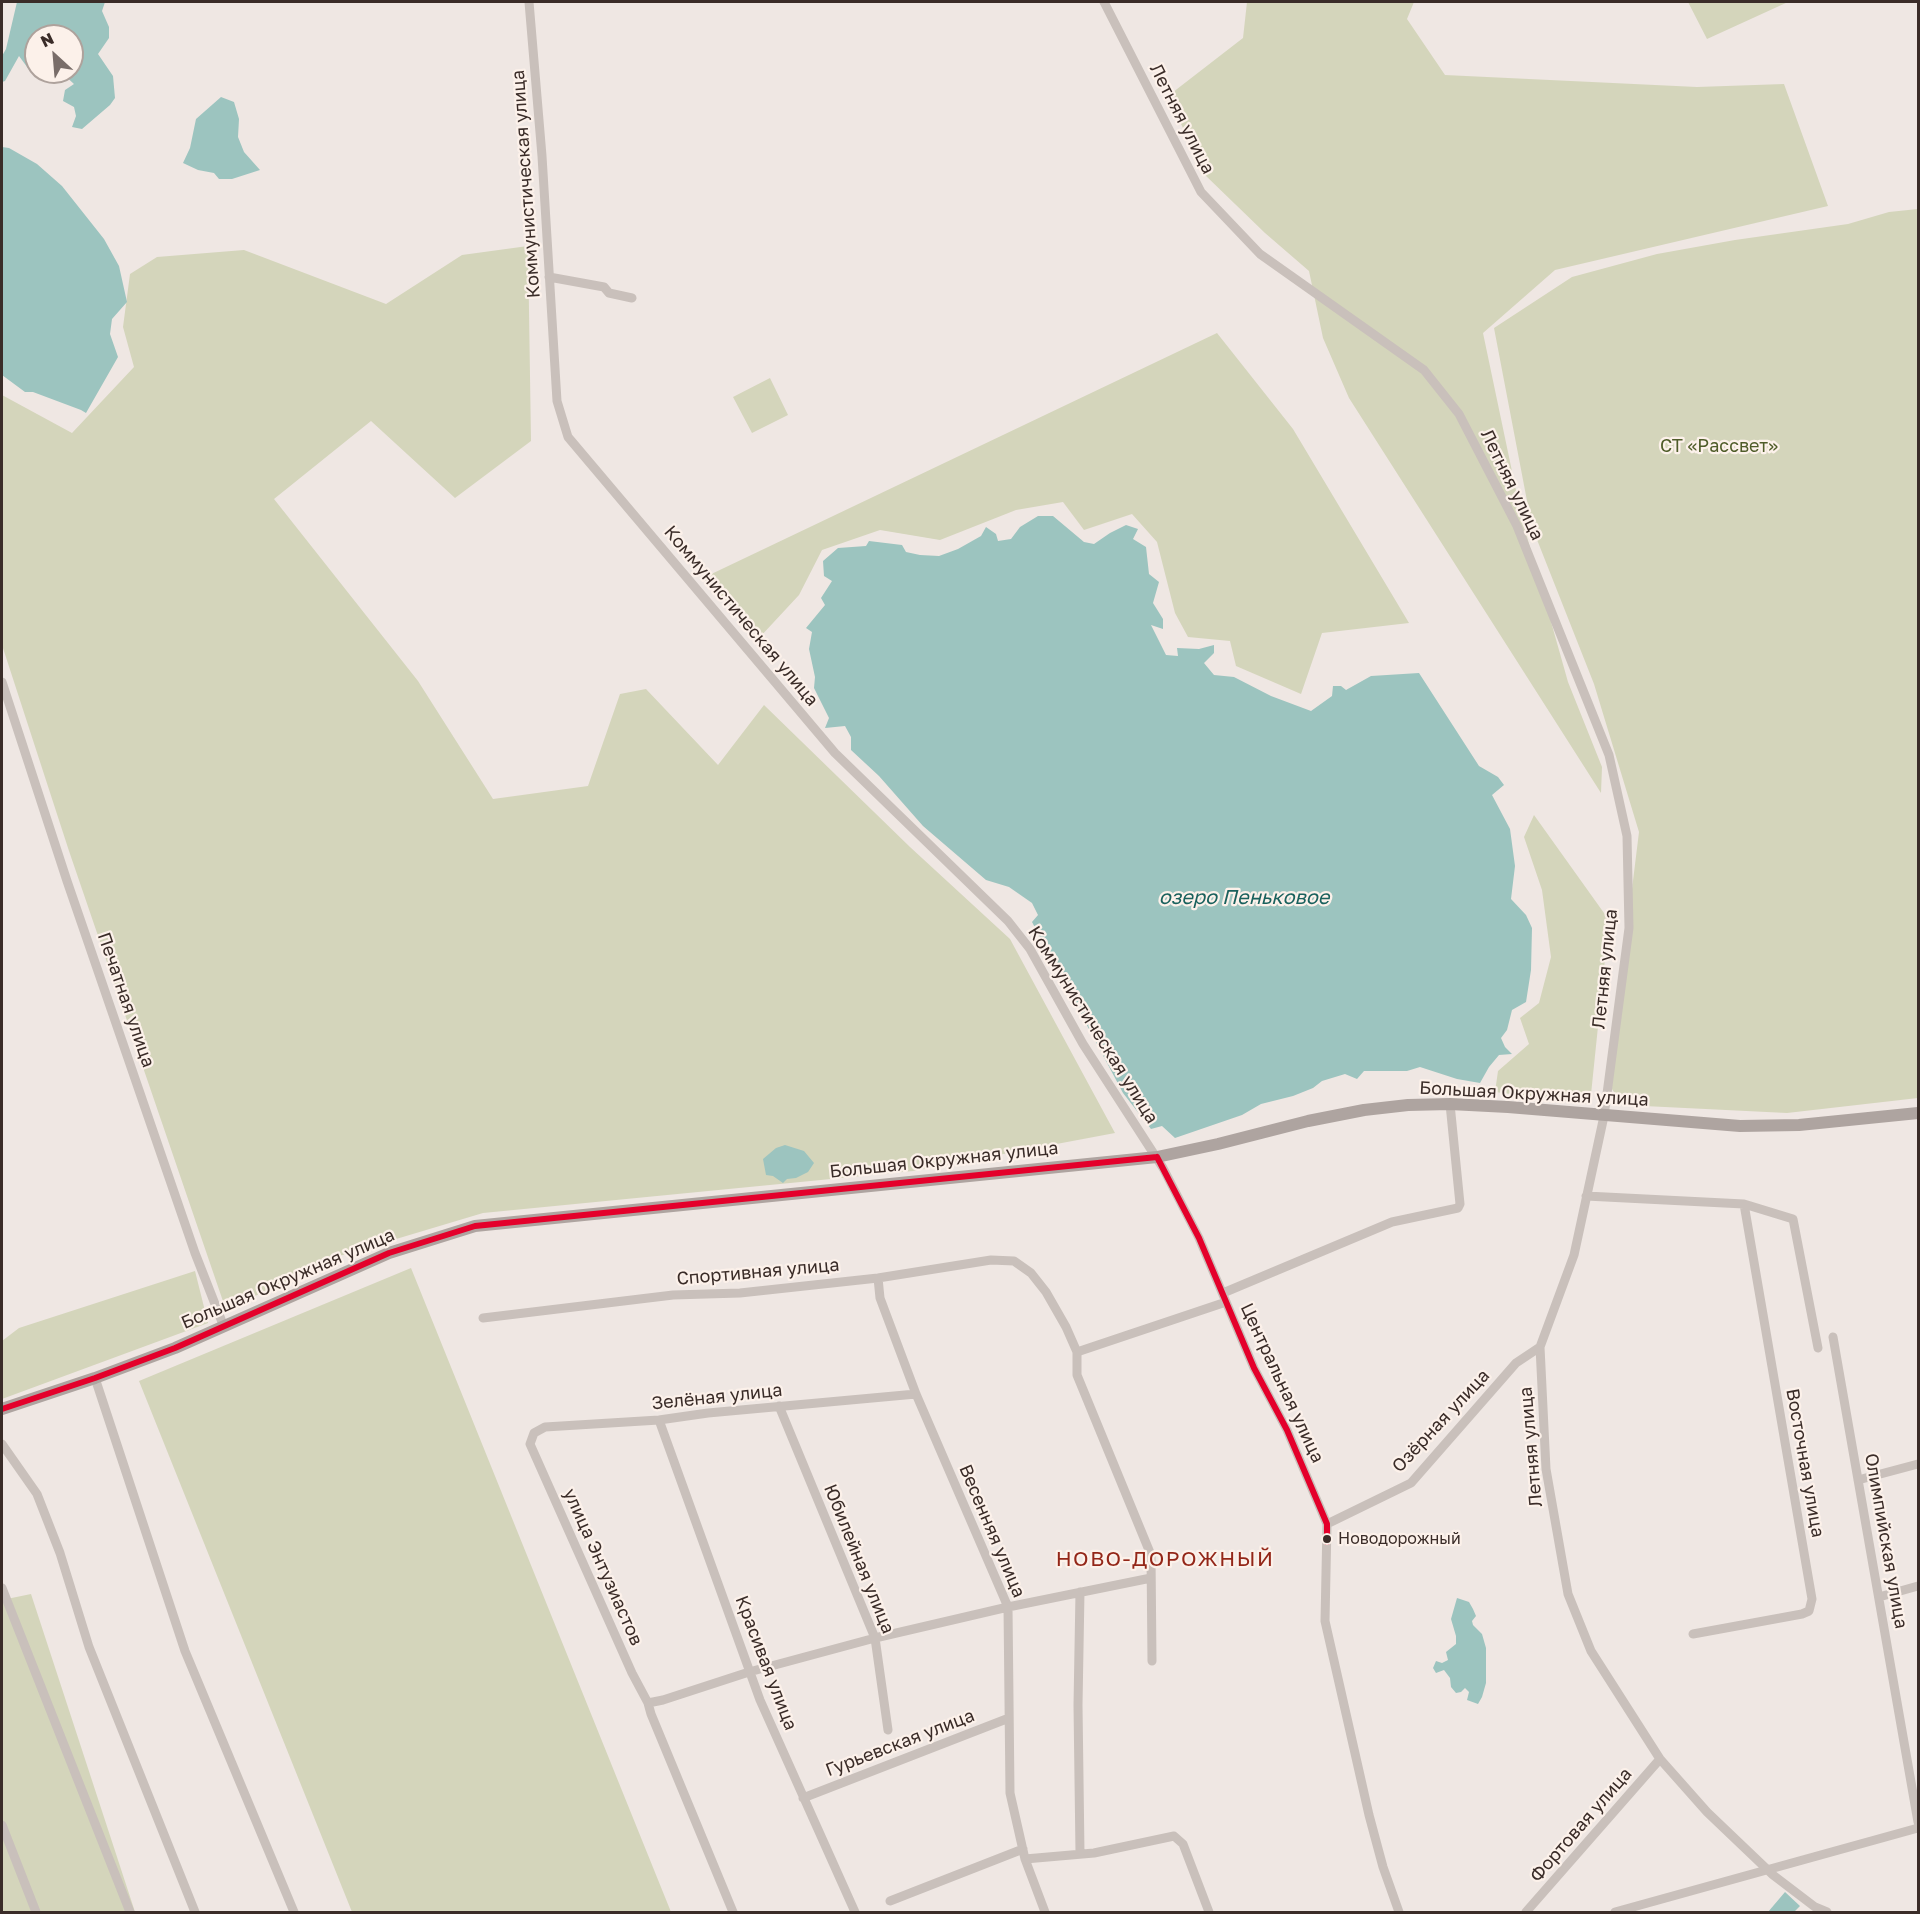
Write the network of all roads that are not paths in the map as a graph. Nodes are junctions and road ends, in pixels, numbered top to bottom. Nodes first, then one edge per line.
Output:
1 (529, 2) edge
2 (1104, 2) edge
3 (549, 277) junction
4 (632, 298) dead end
5 (2, 682) edge
6 (1450, 1104) junction
7 (1918, 1113) edge
8 (1604, 1116) junction
9 (1157, 1157) junction
10 (1586, 1196) junction
11 (1744, 1204) junction
12 (878, 1278) junction
13 (1225, 1298) junction
14 (483, 1318) dead end
15 (224, 1327) junction
16 (1833, 1337) dead end
17 (1540, 1347) junction
18 (1818, 1347) dead end
19 (1077, 1352) junction
20 (95, 1378) junction
21 (916, 1394) junction
22 (779, 1406) junction
23 (2, 1409) edge
24 (659, 1420) junction
25 (2, 1444) edge
26 (530, 1444) joint
27 (1918, 1464) edge
28 (1858, 1480) junction
29 (1327, 1524) junction
30 (1151, 1578) junction
31 (1918, 1586) edge
32 (2, 1588) edge
33 (1080, 1592) junction
34 (1879, 1597) junction
35 (1008, 1607) junction
36 (1693, 1634) dead end
37 (875, 1638) junction
38 (1152, 1661) dead end
39 (749, 1672) junction
40 (648, 1703) junction
41 (1009, 1718) junction
42 (888, 1730) dead end
43 (1660, 1759) junction
44 (803, 1798) junction
45 (1918, 1822) edge
46 (2, 1824) edge
47 (1918, 1828) edge
48 (1080, 1853) junction
49 (1024, 1854) junction
50 (1768, 1870) junction
51 (890, 1901) dead end
52 (36, 1912) edge
53 (130, 1912) edge
54 (195, 1912) edge
55 (294, 1912) edge
56 (733, 1912) edge
57 (855, 1912) edge
58 (1045, 1912) edge
59 (1209, 1912) edge
60 (1399, 1912) edge
61 (1526, 1912) edge
62 (1615, 1912) edge
63 (1827, 1912) edge

1 - 3 street, Коммунистическая улица
2 - 8 street, Летняя улица
3 - 4 street
3 - 9 street, Коммунистическая улица
5 - 15 street, Печатная улица
6 - 8 main road, Большая Окружная улица
6 - 9 main road, Большая Окружная улица
6 - 13 street
7 - 8 main road, Большая Окружная улица
8 - 10 street, Летняя улица
9 - 13 street, Центральная улица
9 - 15 main road, Большая Окружная улица
10 - 11 street
10 - 17 street, Летняя улица
11 - 18 street
11 - 36 street, Восточная улица
12 - 14 street, Спортивная улица
12 - 19 street, Спортивная улица
12 - 21 street, Весенняя улица
13 - 19 street
13 - 29 street, Центральная улица
15 - 20 main road, Большая Окружная улица
16 - 28 street, Олимпийская улица
17 - 29 street, Озёрная улица
17 - 43 street, Летняя улица
19 - 30 street
20 - 23 main road, Большая Окружная улица
20 - 55 street
21 - 22 street, Зелёная улица
21 - 35 street, Весенняя улица
22 - 24 street, Зелёная улица
22 - 37 street, Юбилейная улица
24 - 26 street, Зелёная улица
24 - 39 street, Красивая улица
25 - 54 street
26 - 40 street, улица Энтузиастов
27 - 28 street
28 - 34 street, Олимпийская улица
29 - 60 street, Центральная улица
30 - 33 street
30 - 38 street
31 - 34 street
32 - 53 street
33 - 35 street
33 - 48 street
34 - 45 street, Олимпийская улица
35 - 37 street
35 - 41 street, Весенняя улица
37 - 39 street
37 - 42 street, Юбилейная улица
39 - 40 street
39 - 44 street, Красивая улица
40 - 56 street, улица Энтузиастов
41 - 44 street, Гурьевская улица
41 - 49 street, Весенняя улица
43 - 50 street, Летняя улица
43 - 61 street, Фортовая улица
44 - 57 street, Красивая улица
46 - 52 street
47 - 50 street
48 - 49 street
48 - 59 street
49 - 51 street
49 - 58 street, Весенняя улица
50 - 62 street
50 - 63 street, Летняя улица

